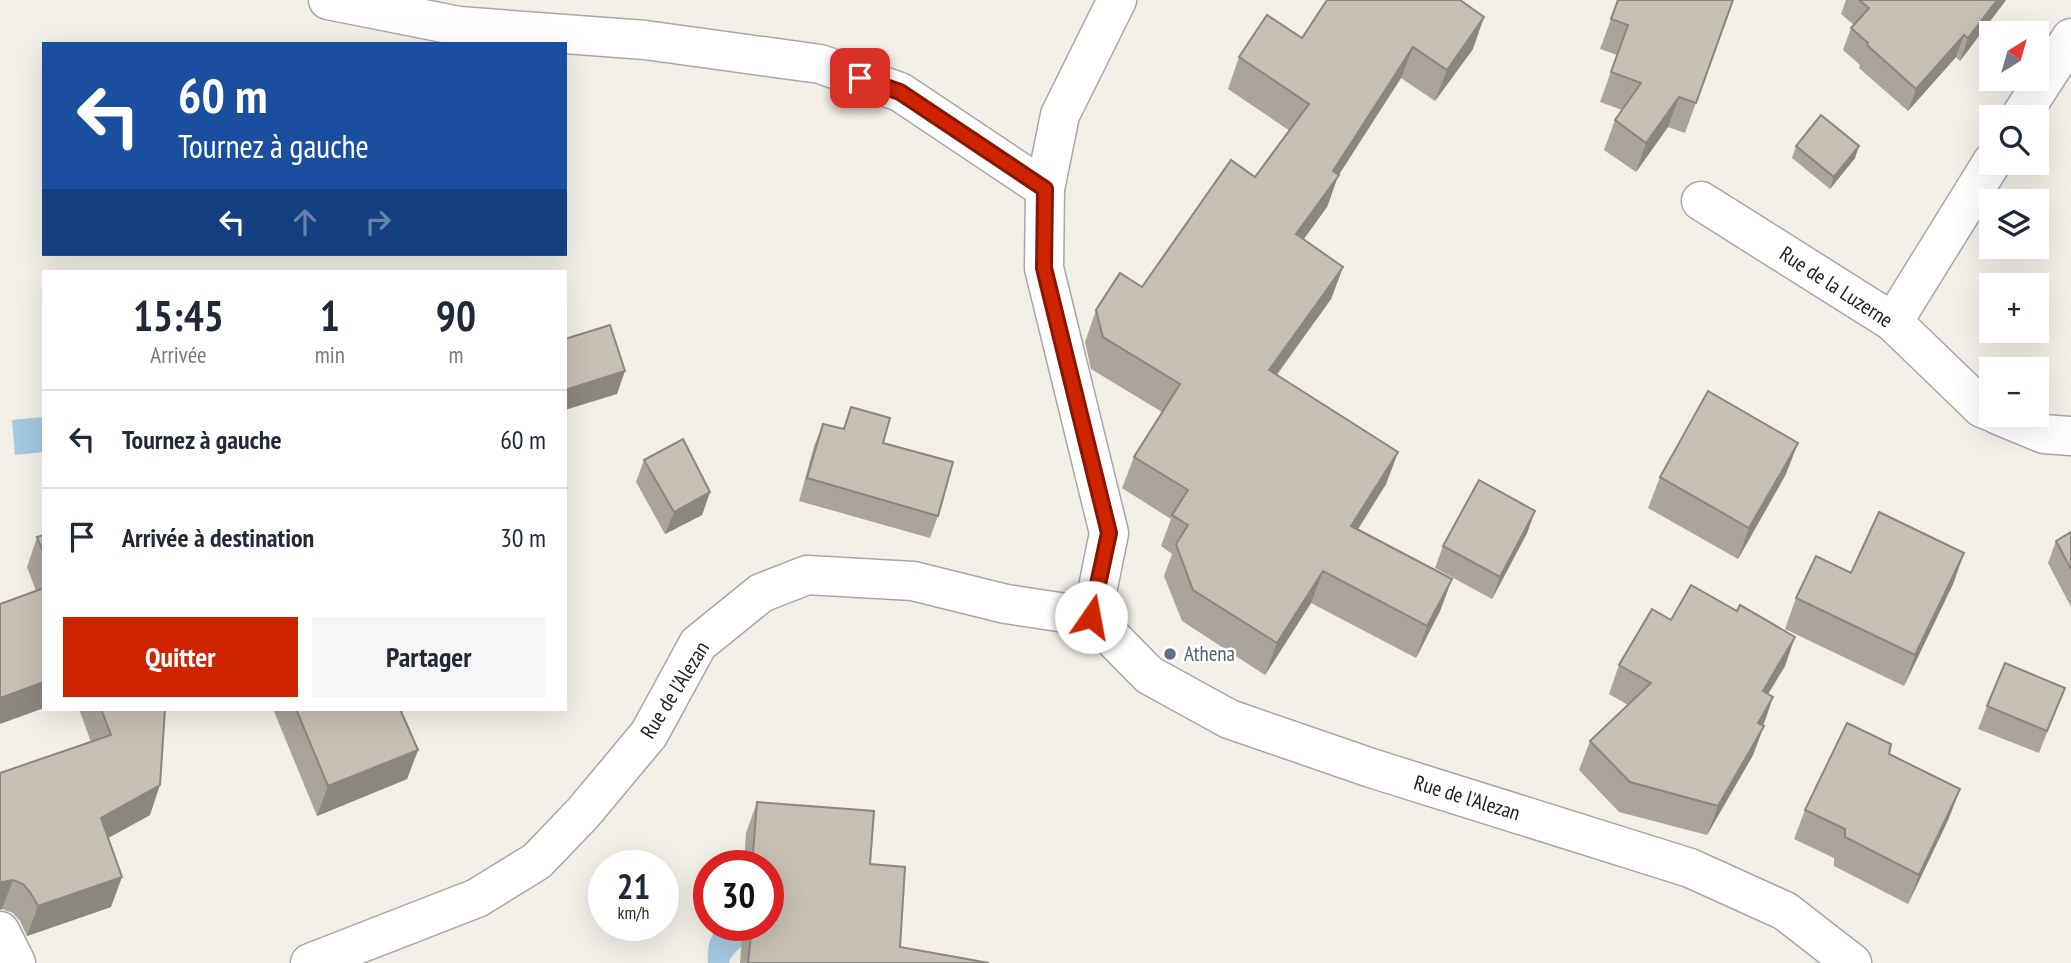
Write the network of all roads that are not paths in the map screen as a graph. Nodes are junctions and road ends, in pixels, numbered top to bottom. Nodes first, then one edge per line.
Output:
1 (328, 0) edge
2 (1117, 0) edge
3 (2071, 38) edge
4 (2028, 105) edge
5 (1984, 175) edge
6 (1045, 189) junction
7 (1701, 201) dead end
8 (1893, 321) junction
9 (1979, 405) edge
10 (2027, 427) edge
11 (2071, 436) edge
12 (1091, 617) junction
13 (0, 931) edge
14 (16, 963) edge
15 (310, 963) edge
16 (1852, 963) edge

1 - 6 street
2 - 6 street
3 - 4 street
5 - 8 street
6 - 12 street
7 - 8 street, Rue de la Luzerne
8 - 9 street, Rue de la Luzerne
10 - 11 street
12 - 15 street, Rue de l'Alezan
12 - 16 street, Rue de l'Alezan
13 - 14 street

